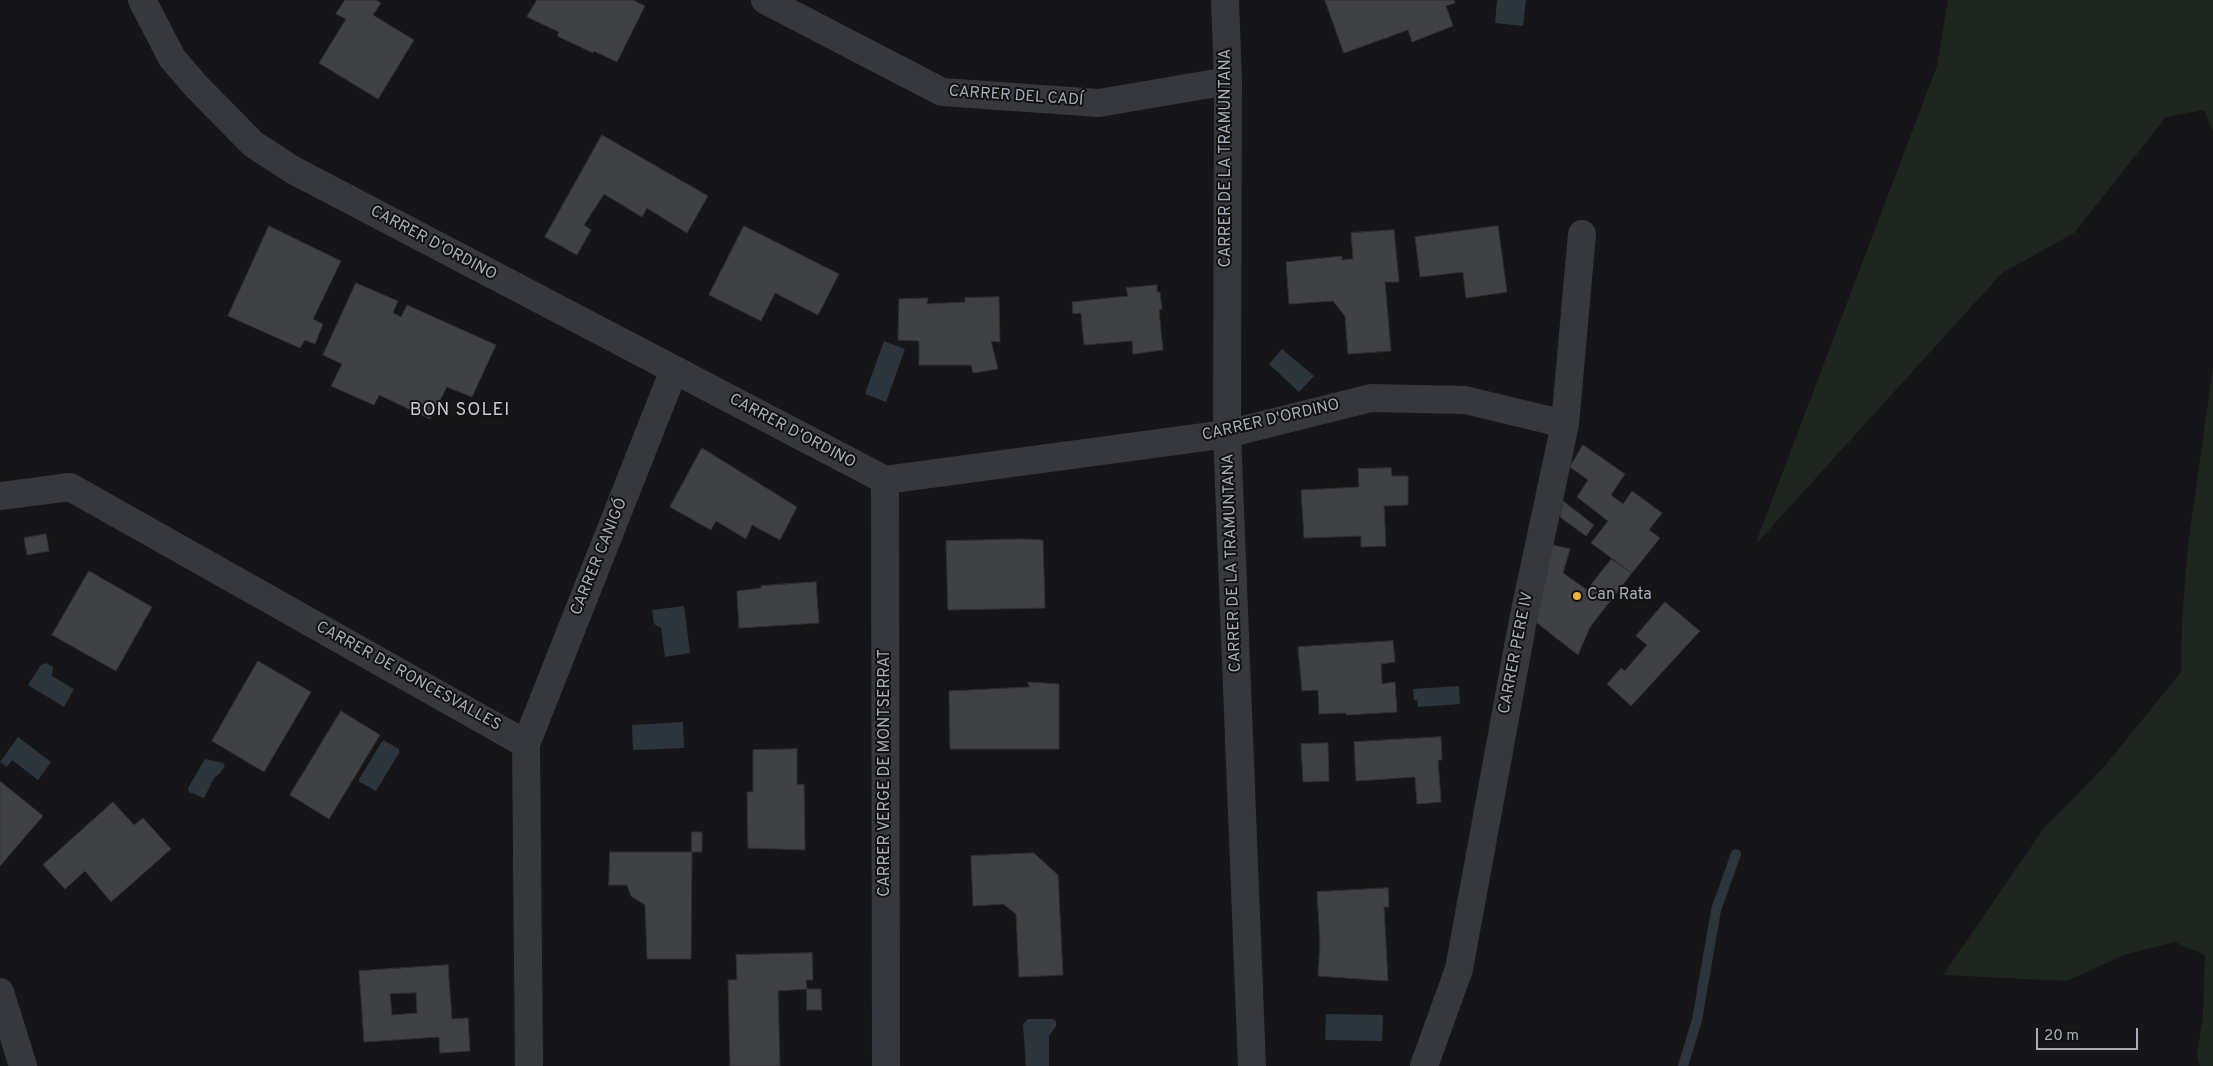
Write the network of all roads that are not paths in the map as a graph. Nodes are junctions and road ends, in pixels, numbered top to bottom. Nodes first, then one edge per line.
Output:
1 (142, 0) edge
2 (765, 0) edge
3 (1225, 0) edge
4 (1228, 81) junction
5 (1582, 234) dead end
6 (674, 370) junction
7 (1565, 424) junction
8 (1227, 434) junction
9 (885, 480) junction
10 (0, 496) edge
11 (526, 744) junction
12 (0, 992) edge
13 (23, 1066) edge
14 (529, 1066) edge
15 (886, 1066) edge
16 (1252, 1066) edge
17 (1424, 1066) edge

1 - 6 street, CARRER D'ORDINO
2 - 4 street, CARRER DEL CADÍ
3 - 4 street, CARRER DE LA TRAMUNTANA
4 - 8 street, CARRER DE LA TRAMUNTANA
5 - 7 street, CARRER PERE IV
6 - 9 street, CARRER D'ORDINO
6 - 11 street, CARRER CANIGÓ
7 - 8 street, CARRER D'ORDINO
7 - 17 street, CARRER PERE IV
8 - 9 street, CARRER D'ORDINO
8 - 16 street, CARRER DE LA TRAMUNTANA
9 - 15 street, CARRER VERGE DE MONTSERRAT
10 - 11 street, CARRER DE RONCESVALLES
11 - 14 street
12 - 13 street

